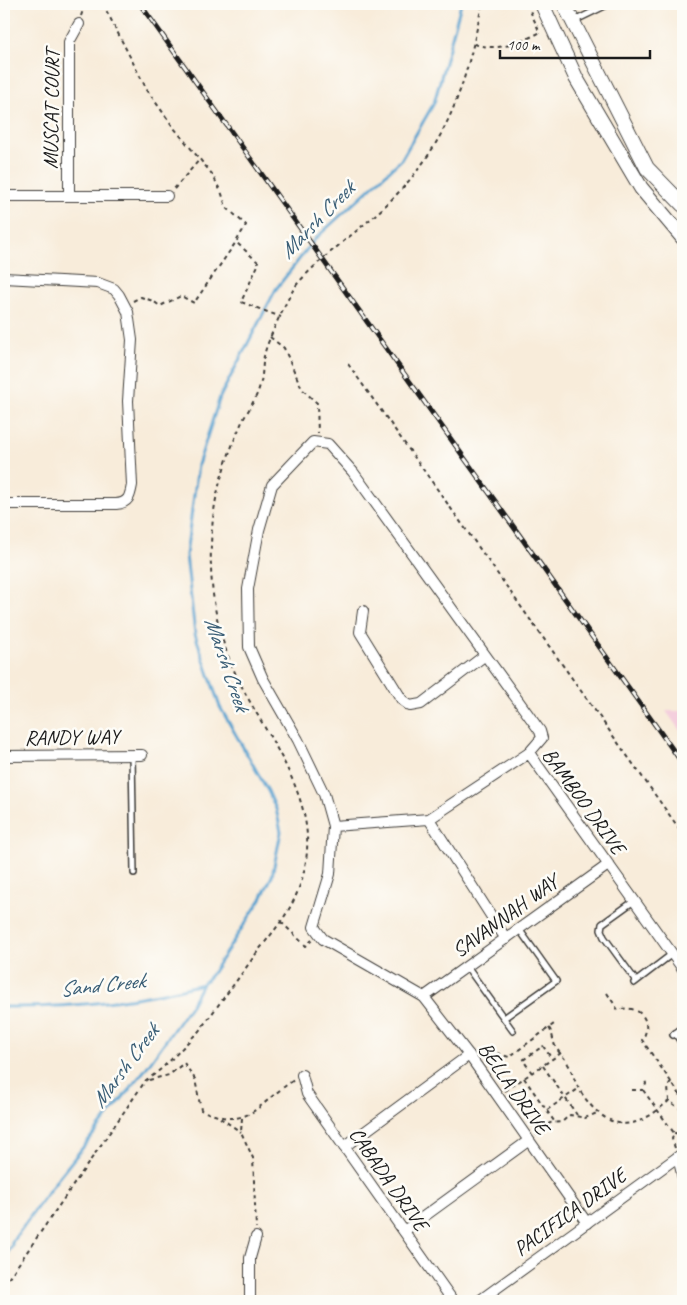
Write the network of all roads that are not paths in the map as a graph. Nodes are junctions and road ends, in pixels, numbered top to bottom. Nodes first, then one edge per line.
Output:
1 (542, 4) edge
2 (564, 4) edge
3 (609, 4) edge
4 (572, 22) junction
5 (79, 24) dead end
6 (4, 196) edge
7 (69, 196) junction
8 (167, 196) road end
9 (683, 205) edge
10 (683, 238) edge
11 (4, 278) edge
12 (4, 504) edge
13 (363, 611) dead end
14 (484, 656) junction
15 (529, 753) junction
16 (137, 755) joint
17 (4, 756) edge
18 (429, 819) junction
19 (333, 826) junction
20 (608, 865) junction
21 (134, 873) dead end
22 (634, 901) junction
23 (519, 929) junction
24 (506, 939) junction
25 (672, 954) junction
26 (467, 967) junction
27 (683, 969) edge
28 (424, 997) junction
29 (504, 1018) junction
30 (683, 1027) edge
31 (513, 1031) dead end
32 (683, 1045) edge
33 (472, 1059) junction
34 (302, 1074) road end
35 (528, 1141) junction
36 (344, 1147) junction
37 (681, 1157) edge
38 (683, 1178) edge
39 (587, 1223) junction
40 (404, 1231) junction
41 (256, 1236) road end
42 (250, 1301) edge
43 (453, 1301) edge
44 (479, 1301) edge

1 - 10 street
2 - 4 street
3 - 4 lane
4 - 9 street
5 - 7 street, MUSCAT COURT
6 - 7 street
7 - 8 street
11 - 12 street
13 - 14 street
14 - 15 street
14 - 19 street
15 - 18 street, BAMBOO DRIVE
15 - 20 street, BAMBOO DRIVE
16 - 17 street, RANDY WAY
16 - 21 lane
18 - 19 street, BAMBOO DRIVE
18 - 24 street
19 - 28 street, BELLA DRIVE
20 - 22 street, BAMBOO DRIVE
20 - 23 street, SAVANNAH WAY
22 - 25 street, BAMBOO DRIVE
22 - 25 lane
23 - 24 street, SAVANNAH WAY
23 - 29 lane
24 - 26 street, SAVANNAH WAY
25 - 27 street, BAMBOO DRIVE
26 - 28 street, SAVANNAH WAY
26 - 29 lane
28 - 33 street, BELLA DRIVE
29 - 31 lane
30 - 32 lane
33 - 35 street, BELLA DRIVE
33 - 36 street
34 - 36 street, CABADA DRIVE
35 - 39 street, BELLA DRIVE
35 - 40 street
36 - 40 street, CABADA DRIVE
37 - 38 street
37 - 39 street, PACIFICA DRIVE
39 - 44 street, PACIFICA DRIVE
40 - 43 street, CABADA DRIVE
41 - 42 street

